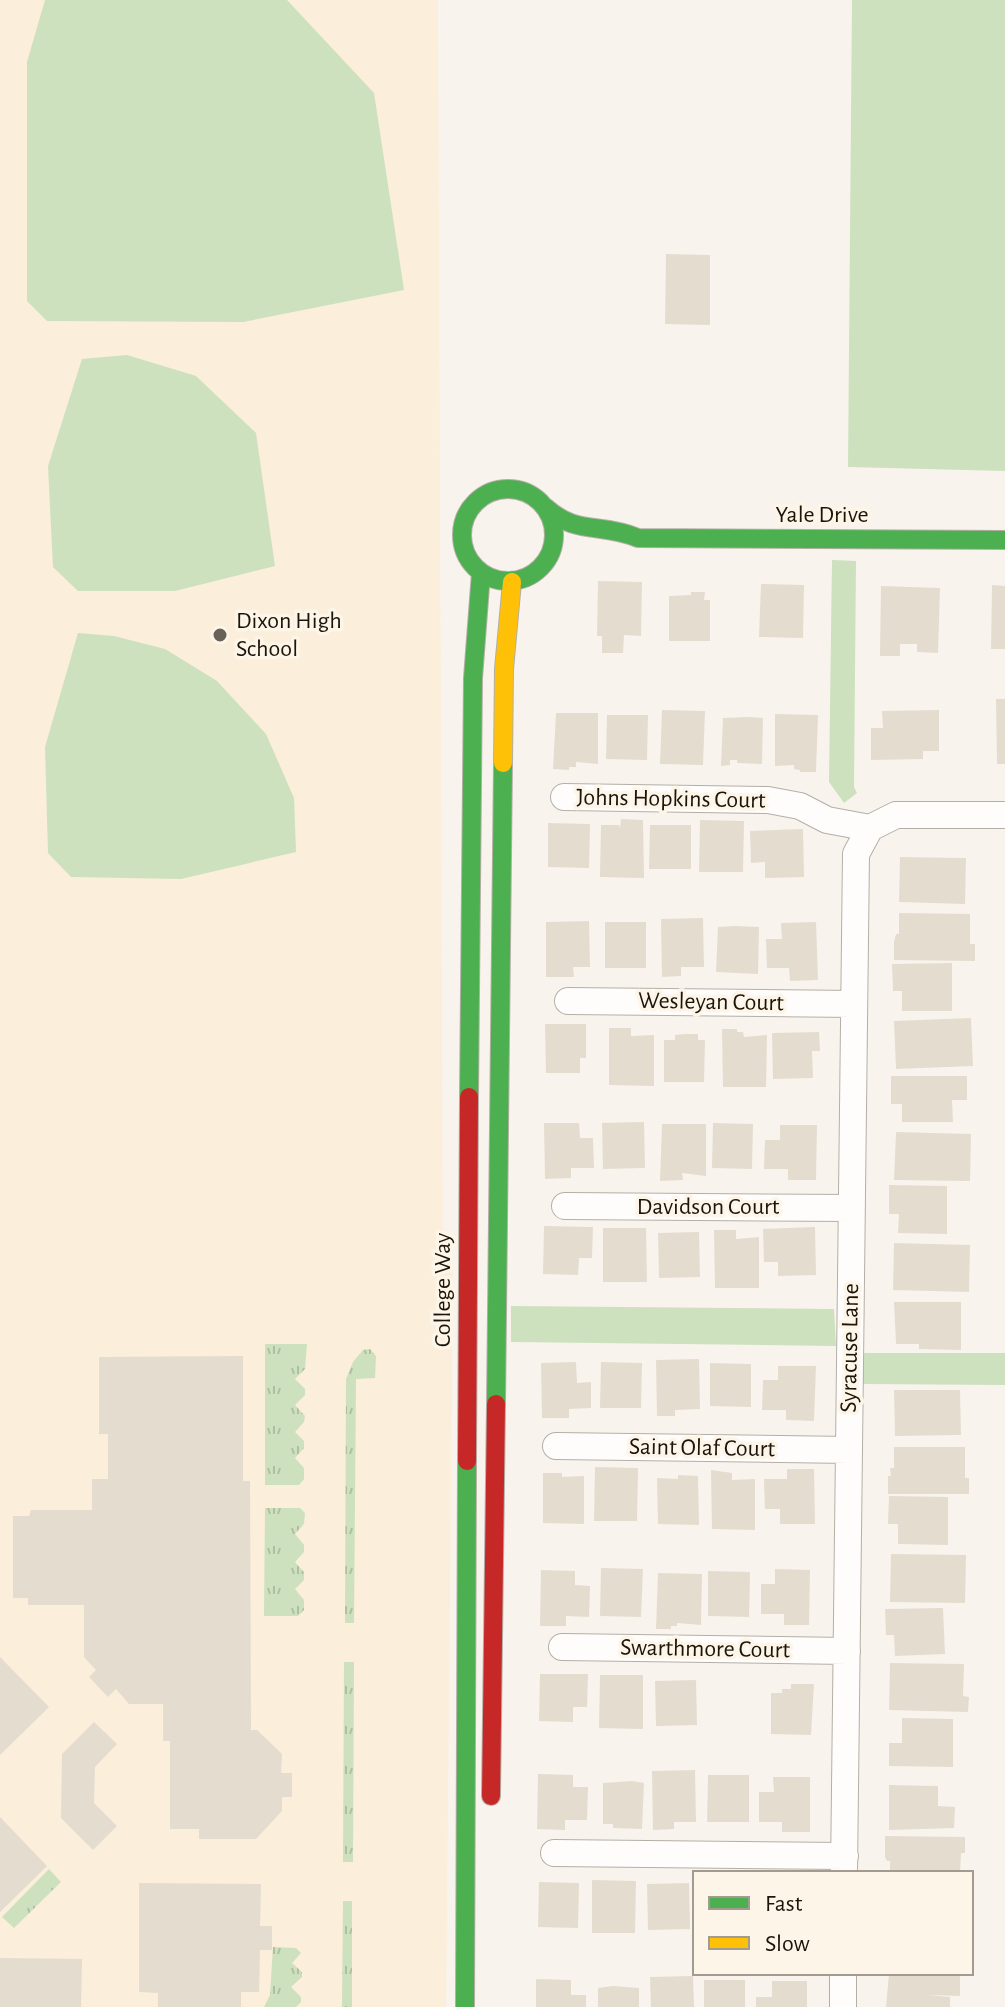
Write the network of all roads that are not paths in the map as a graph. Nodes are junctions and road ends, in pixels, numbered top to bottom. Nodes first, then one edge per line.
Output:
1 (545, 507) junction
2 (638, 538) junction
3 (1005, 540) edge
4 (567, 548) dead end
5 (604, 548) dead end
6 (546, 562) junction
7 (481, 573) junction
8 (512, 582) junction
9 (564, 797) dead end
10 (1005, 815) edge
11 (870, 828) junction
12 (568, 1001) dead end
13 (854, 1004) junction
14 (565, 1206) dead end
15 (851, 1208) junction
16 (556, 1446) dead end
17 (849, 1450) junction
18 (562, 1647) dead end
19 (847, 1651) junction
20 (491, 1821) dead end
21 (554, 1853) dead end
22 (844, 1864) edge
23 (843, 1975) edge
24 (465, 2007) edge
25 (843, 2007) edge

1 - 2 street, Yale Drive
1 - 6 street
1 - 7 street
2 - 3 street, Yale Drive
2 - 5 street, Yale Drive
4 - 6 street
6 - 8 street
7 - 8 street
7 - 24 street, College Way
8 - 20 street
9 - 11 street, Johns Hopkins Court
10 - 11 street
11 - 13 street, Syracuse Lane
12 - 13 street, Wesleyan Court
13 - 15 street, Syracuse Lane
14 - 15 street, Davidson Court
15 - 17 street, Syracuse Lane
16 - 17 street, Saint Olaf Court
17 - 19 street, Syracuse Lane
18 - 19 street, Swarthmore Court
19 - 22 street, Syracuse Lane
21 - 22 street
23 - 25 street

